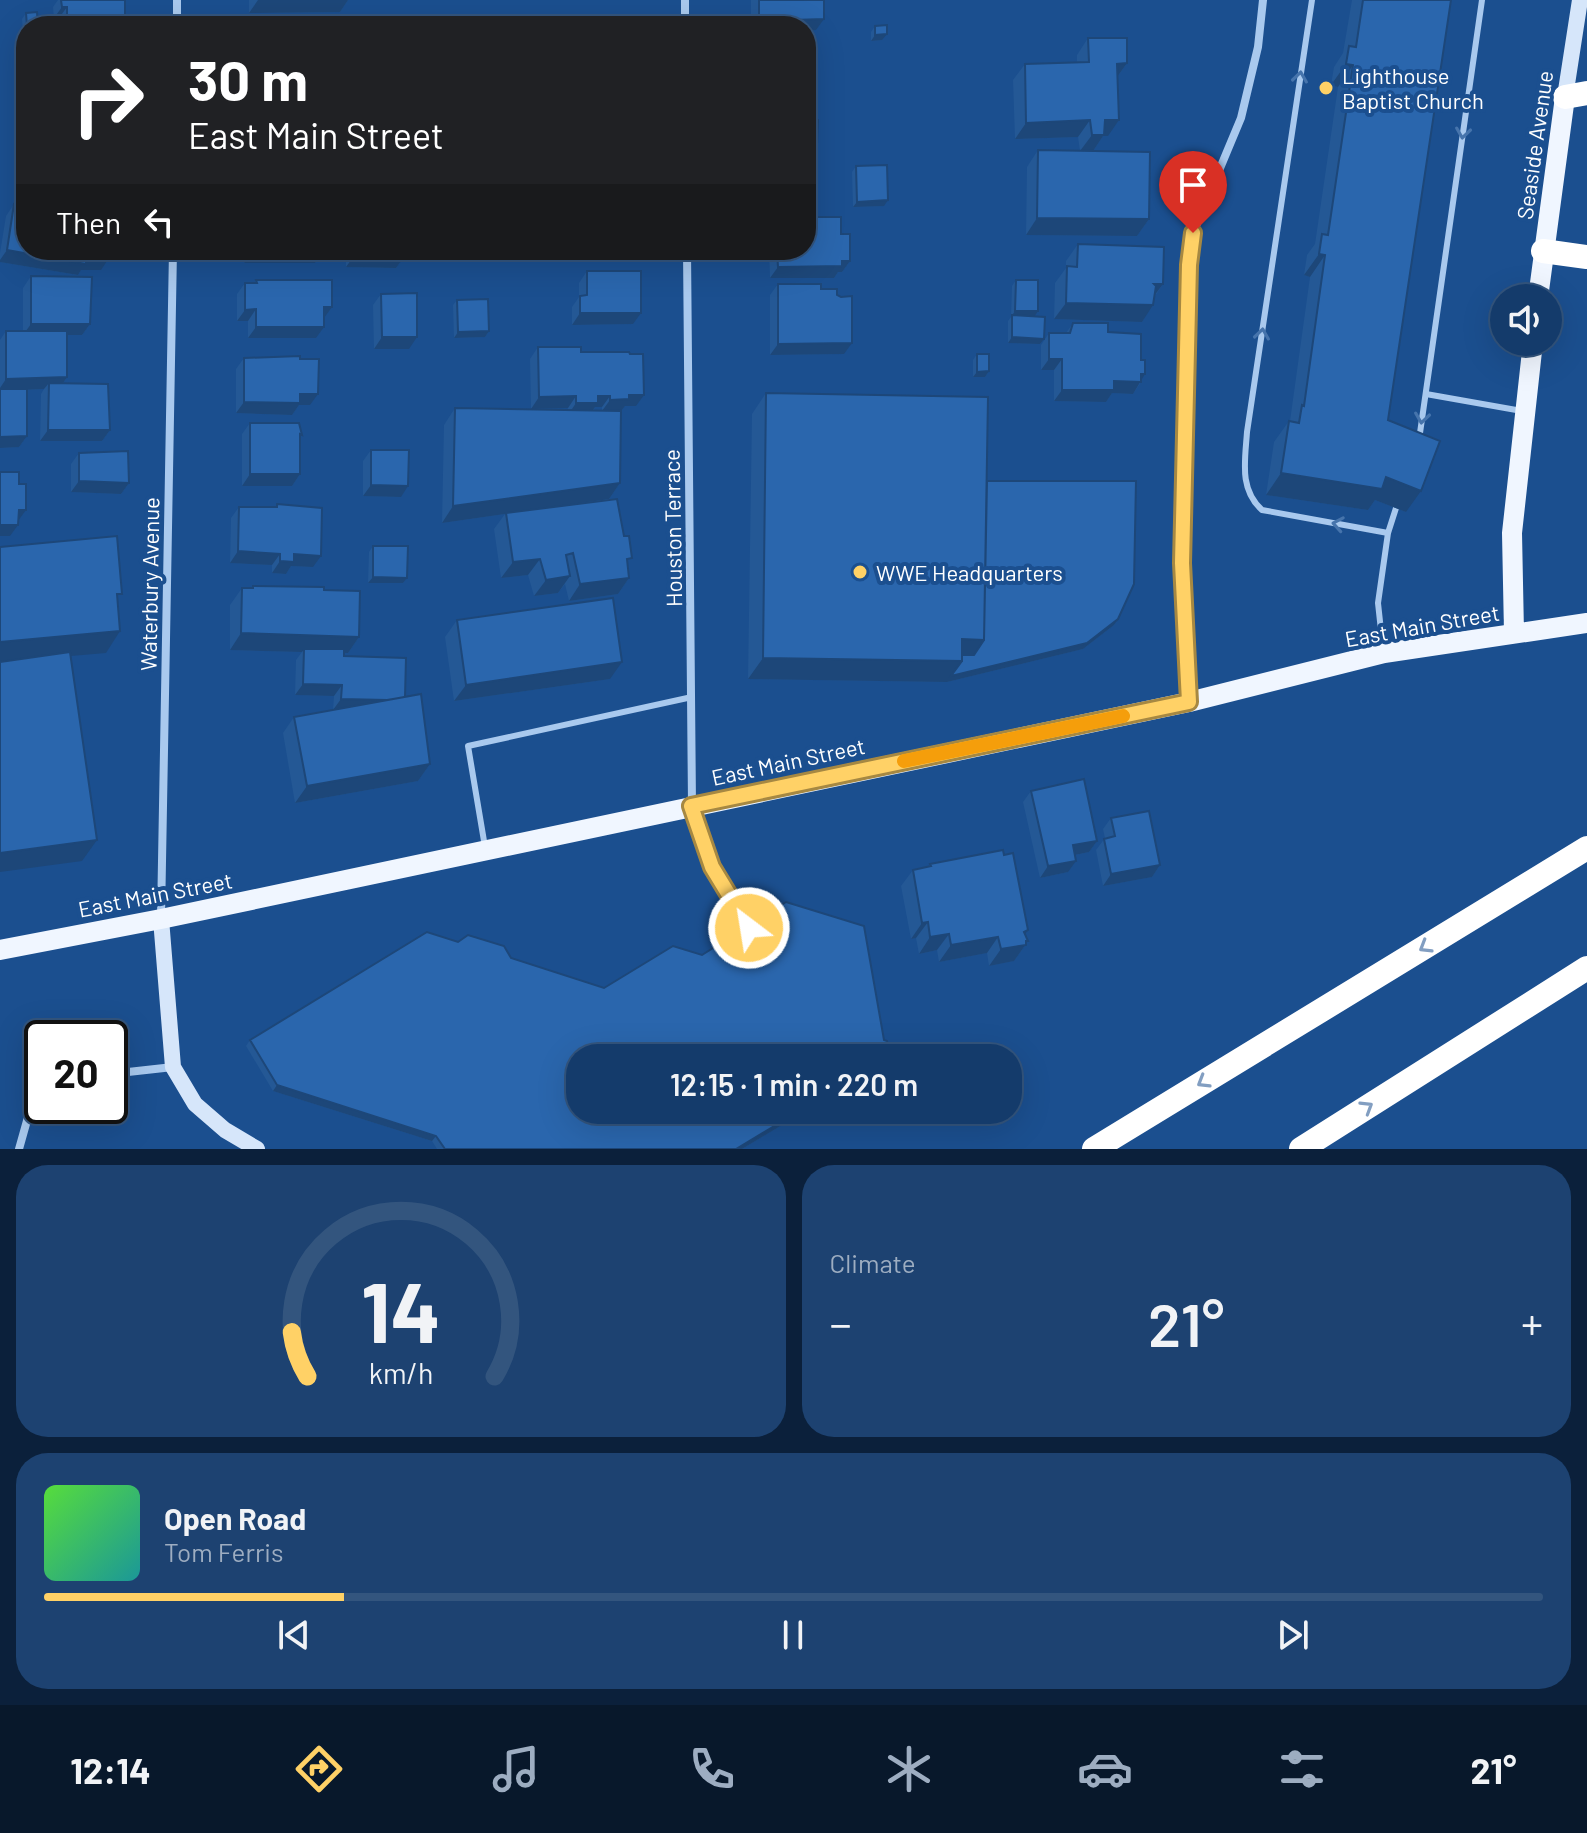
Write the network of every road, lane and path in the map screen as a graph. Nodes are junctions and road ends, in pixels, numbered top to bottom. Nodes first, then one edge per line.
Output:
1 (1263, 0) edge
2 (1312, 0) edge
3 (1482, 0) edge
4 (1580, 0) edge
5 (1576, 95) edge
6 (1543, 251) junction
7 (1587, 257) edge
8 (173, 260) edge
9 (687, 260) edge
10 (1539, 284) edge
11 (1532, 356) edge
12 (1426, 394) junction
13 (1526, 411) junction
14 (1417, 449) edge
15 (1396, 508) edge
16 (1388, 533) junction
17 (1587, 623) edge
18 (1514, 633) junction
19 (1384, 653) junction
20 (692, 697) junction
21 (1189, 702) junction
22 (691, 806) junction
23 (1587, 840) edge
24 (1587, 848) edge
25 (485, 850) junction
26 (161, 919) junction
27 (1459, 926) junction
28 (749, 928) edge
29 (0, 950) edge
30 (1587, 968) edge
31 (173, 1067) junction
32 (128, 1072) edge
33 (26, 1124) edge
34 (19, 1149) edge
35 (257, 1149) edge
36 (1094, 1149) edge
37 (1301, 1149) edge

1 - 21 street
16 -> 2 lane
3 -> 12 lane
4 - 5 street, Seaside Avenue
5 - 6 main road, Seaside Avenue
6 - 7 highway
6 - 10 main road, Seaside Avenue
8 - 26 street, Waterbury Avenue
9 - 20 street, Houston Terrace
11 - 13 main road
12 - 13 lane
12 -> 14 lane
13 - 18 main road
15 - 16 lane
16 - 19 lane
17 - 18 main road, East Main Street
18 - 19 main road, East Main Street
19 - 21 main road, East Main Street
20 - 22 street, Houston Terrace
20 - 25 lane
21 - 22 main road, East Main Street
22 - 25 main road, East Main Street
22 - 28 lane
23 - 27 highway
24 - 27 highway
25 - 26 main road, East Main Street
26 - 29 main road, East Main Street
26 - 31 street
27 -> 36 highway
37 -> 30 highway
31 - 32 street
31 - 35 street
33 - 34 street

